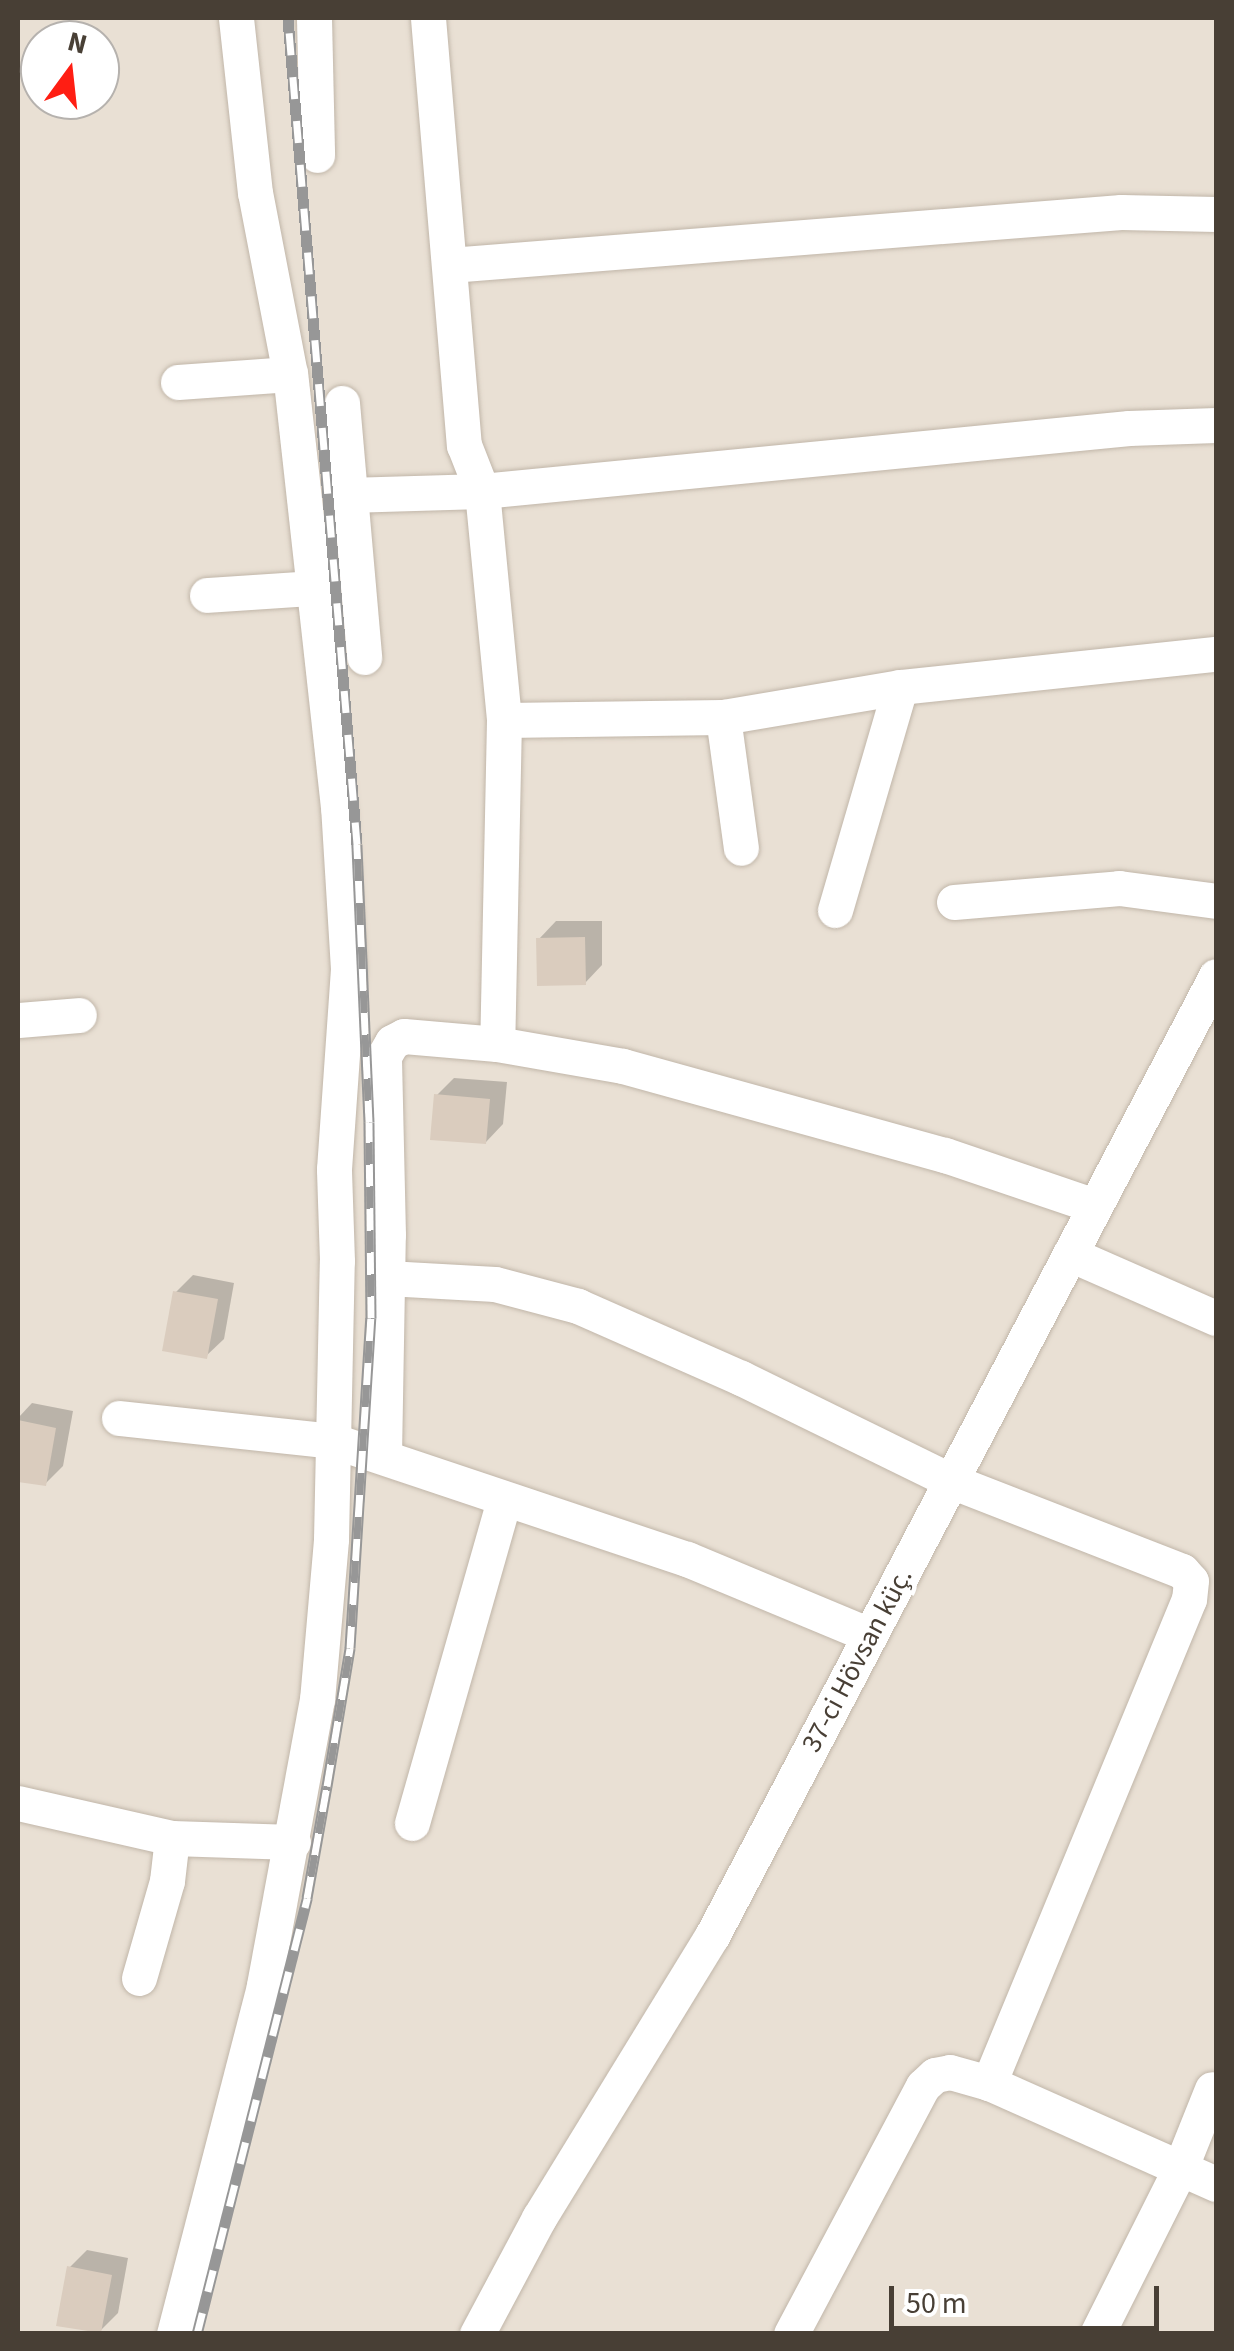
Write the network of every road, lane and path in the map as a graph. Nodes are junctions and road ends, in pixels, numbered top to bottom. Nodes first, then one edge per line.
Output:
1 (236, 18) edge
2 (314, 18) edge
3 (428, 18) edge
4 (318, 155) dead end
5 (1216, 214) edge
6 (450, 265) junction
7 (290, 374) junction
8 (178, 382) dead end
9 (342, 403) dead end
10 (1216, 425) edge
11 (482, 491) junction
12 (347, 495) junction
13 (312, 588) junction
14 (207, 595) dead end
15 (1216, 654) edge
16 (364, 657) dead end
17 (900, 687) junction
18 (724, 717) junction
19 (504, 720) junction
20 (740, 848) dead end
21 (1216, 901) edge
22 (954, 902) dead end
23 (835, 910) dead end
24 (1216, 976) edge
25 (79, 1015) dead end
26 (18, 1020) edge
27 (497, 1044) junction
28 (1096, 1206) junction
29 (1070, 1254) junction
30 (387, 1278) junction
31 (1216, 1318) edge
32 (119, 1418) dead end
33 (334, 1441) junction
34 (384, 1456) junction
35 (951, 1481) junction
36 (504, 1502) junction
37 (870, 1635) junction
38 (18, 1803) edge
39 (412, 1823) dead end
40 (172, 1838) junction
41 (293, 1842) junction
42 (139, 1978) dead end
43 (989, 2083) junction
44 (1212, 2088) dead end
45 (1180, 2169) junction
46 (1216, 2184) edge
47 (174, 2334) edge
48 (478, 2334) edge
49 (791, 2334) edge
50 (1097, 2334) edge

1 - 7 street
2 - 4 street
3 - 6 street
5 - 6 street
6 - 11 street
7 - 8 street
7 - 13 street
9 - 12 street
10 - 11 street
11 - 12 street
11 - 19 street
12 - 16 street
13 - 14 street
13 - 33 street
15 - 17 street
17 - 18 street
17 - 23 street
18 - 19 street
18 - 20 street
19 - 27 street
21 - 22 street
24 - 28 street, 37-ci Hövsan küç.
25 - 26 street
27 - 28 street
27 - 30 street
28 - 29 street, 37-ci Hövsan küç.
29 - 31 street
29 - 35 street, 37-ci Hövsan küç.
30 - 34 street
30 - 35 street
32 - 33 street
33 - 34 street
33 - 41 street
34 - 36 street
35 - 37 street, 37-ci Hövsan küç.
35 - 43 street
36 - 37 street
36 - 39 street
37 - 48 street, 37-ci Hövsan küç.
38 - 40 street
40 - 41 street
40 - 42 street
41 - 47 street
43 - 45 street
43 - 49 street
44 - 45 street
45 - 46 street
45 - 50 street

